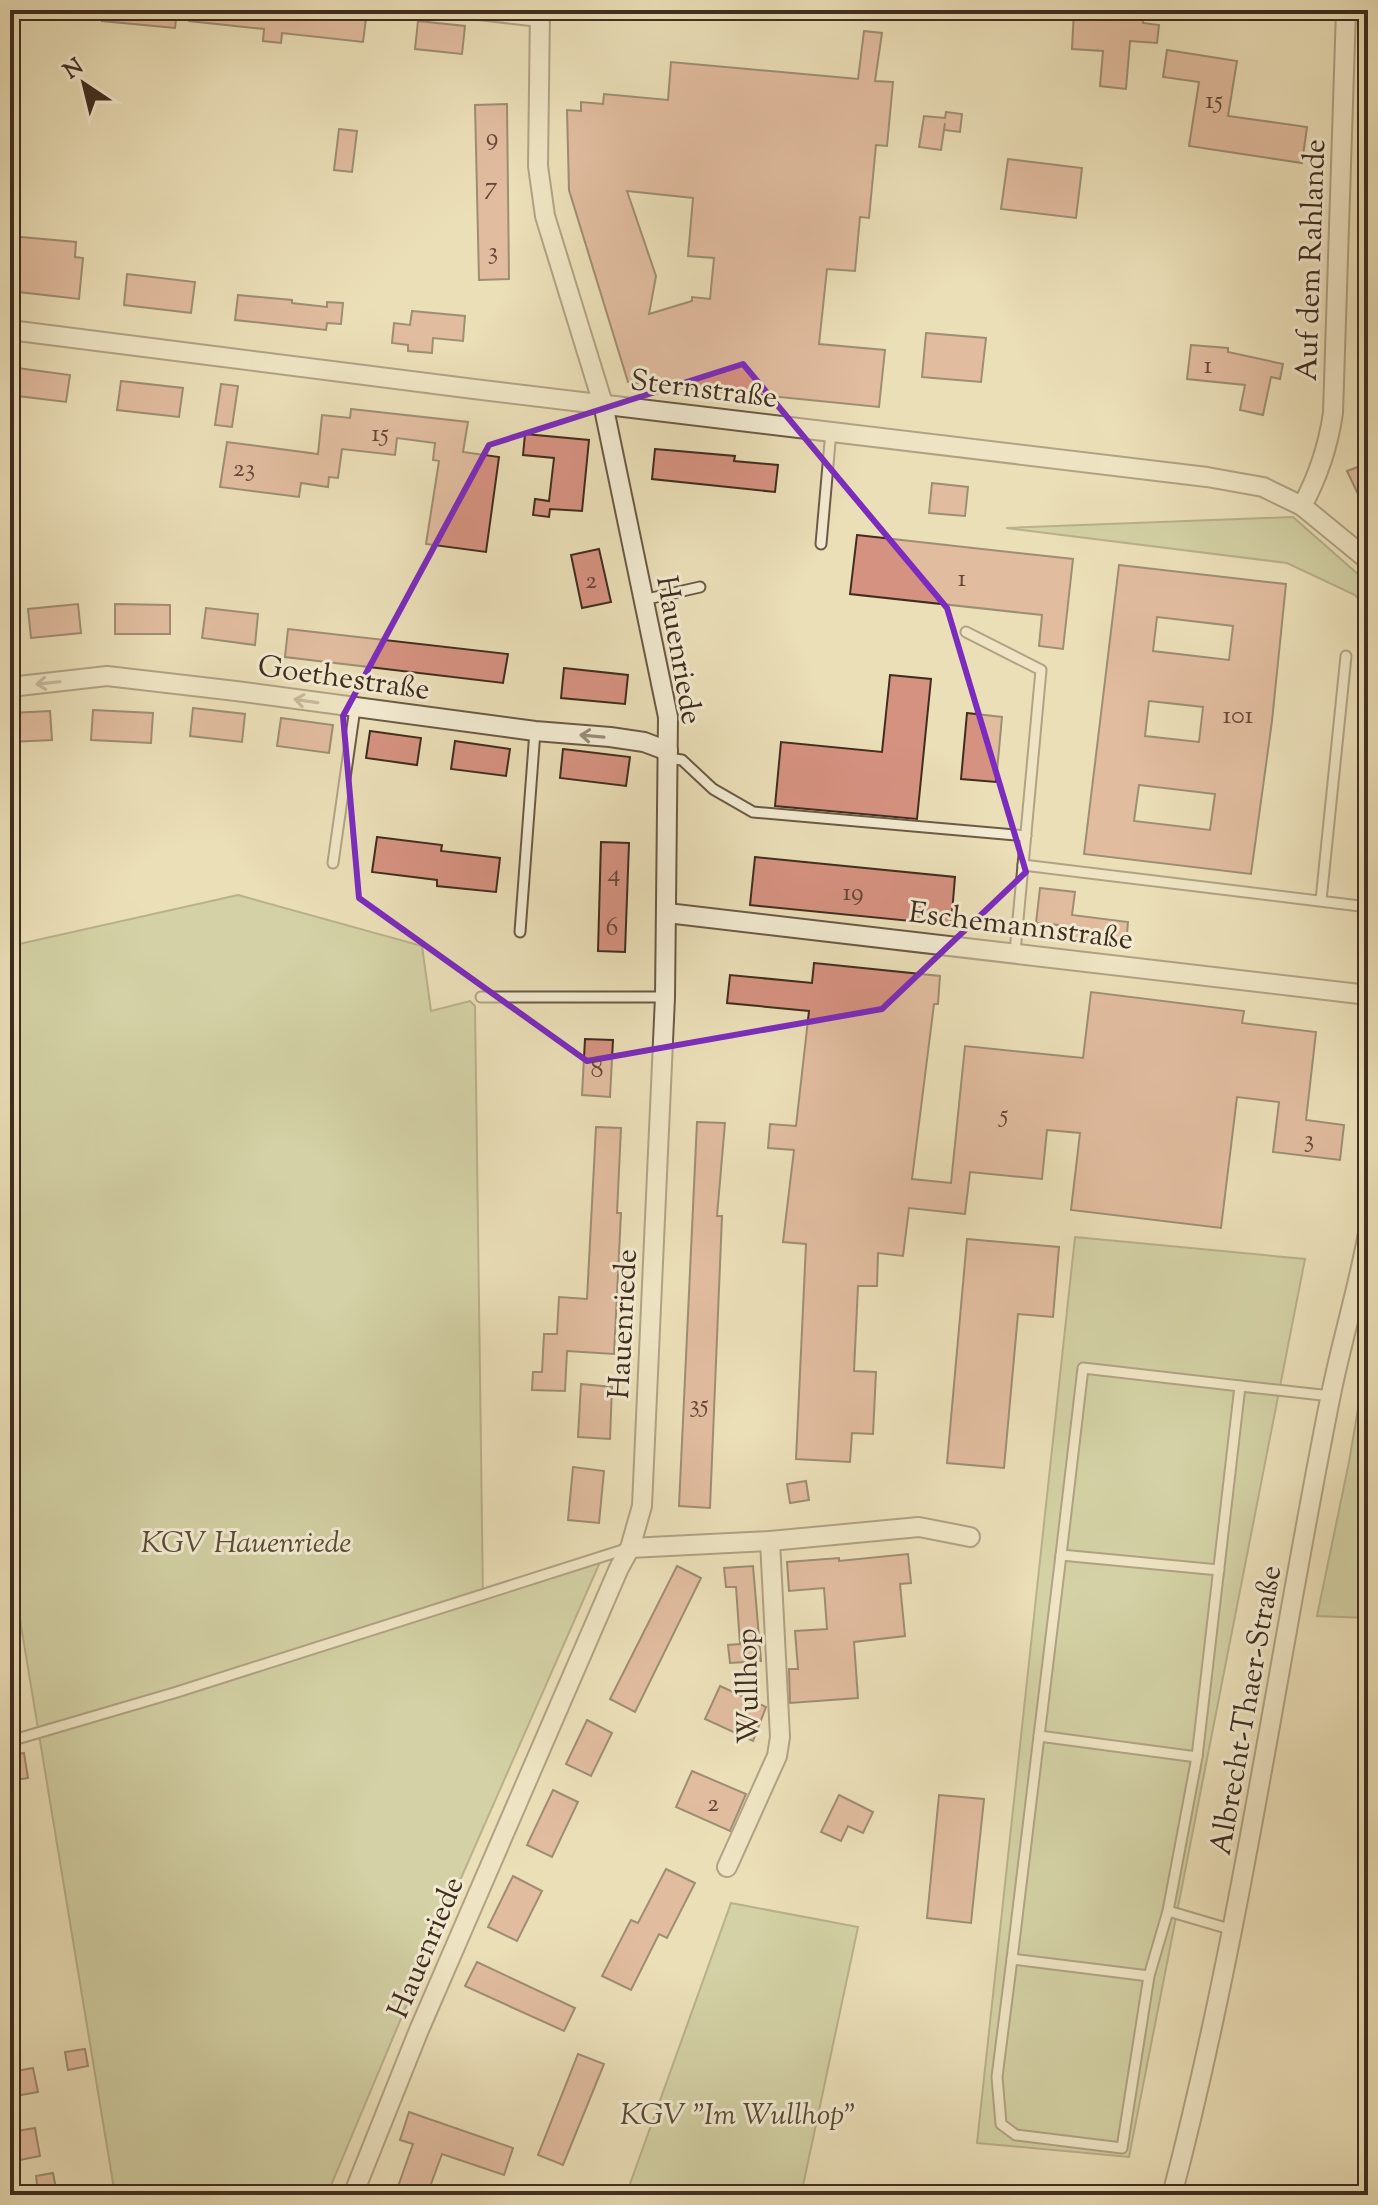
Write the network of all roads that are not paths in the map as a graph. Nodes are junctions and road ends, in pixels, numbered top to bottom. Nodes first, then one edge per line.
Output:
1 (479, 10) edge
2 (1340, 11) edge
3 (540, 13) edge
4 (10, 330) edge
5 (603, 404) junction
6 (831, 431) junction
7 (1302, 506) junction
8 (821, 544) dead end
9 (1368, 560) edge
10 (700, 587) dead end
11 (643, 600) junction
12 (966, 632) dead end
13 (1346, 656) dead end
14 (10, 687) edge
15 (355, 708) junction
16 (535, 731) junction
17 (668, 754) junction
18 (1026, 836) junction
19 (333, 863) dead end
20 (1023, 865) junction
21 (1321, 900) junction
22 (1368, 907) edge
23 (667, 913) junction
24 (520, 932) dead end
25 (1015, 952) junction
26 (1368, 995) edge
27 (481, 997) dead end
28 (665, 997) junction
29 (1368, 1233) edge
30 (1240, 1386) junction
31 (1331, 1396) junction
32 (970, 1537) dead end
33 (770, 1541) junction
34 (630, 1548) junction
35 (1061, 1555) junction
36 (1219, 1570) junction
37 (1039, 1736) junction
38 (10, 1741) edge
39 (1197, 1757) junction
40 (727, 1867) dead end
41 (1168, 1911) junction
42 (1233, 1930) junction
43 (1012, 1959) junction
44 (1149, 1976) junction
45 (353, 2195) edge
46 (1172, 2195) edge

1 - 3 street
2 - 7 street, Auf dem Rahlande
3 - 5 street, Hauenriede
4 - 5 street, Sternstraße
5 - 6 street, Sternstraße
5 - 11 street, Hauenriede
6 - 7 street, Sternstraße
6 - 8 lane
7 - 9 street, Sternstraße
10 - 11 lane
11 - 17 street, Hauenriede
12 - 18 lane
13 - 21 lane
15 -> 14 street, Goethestraße
15 - 16 street, Goethestraße
15 - 19 lane
17 -> 16 street, Goethestraße
16 - 24 lane
17 - 18 lane
17 - 23 street, Hauenriede
18 - 20 lane
20 - 21 lane
20 - 25 lane
21 - 22 lane
23 - 25 street, Eschemannstraße
23 - 28 street, Hauenriede
25 - 26 street, Eschemannstraße
27 - 28 lane
28 - 34 street, Hauenriede
29 - 31 street, Albrecht-Thaer-Straße
30 - 31 lane
30 - 35 lane
30 - 36 lane
31 - 42 street, Albrecht-Thaer-Straße
32 - 33 street
33 - 34 street
33 - 40 street, Wullhop
34 - 38 lane
34 - 45 street, Hauenriede
35 - 36 lane
35 - 37 lane
36 - 39 lane
37 - 39 lane
37 - 43 lane
39 - 41 lane
41 - 42 lane
41 - 44 lane
42 - 46 street, Albrecht-Thaer-Straße
43 - 44 lane
43 - 44 lane

